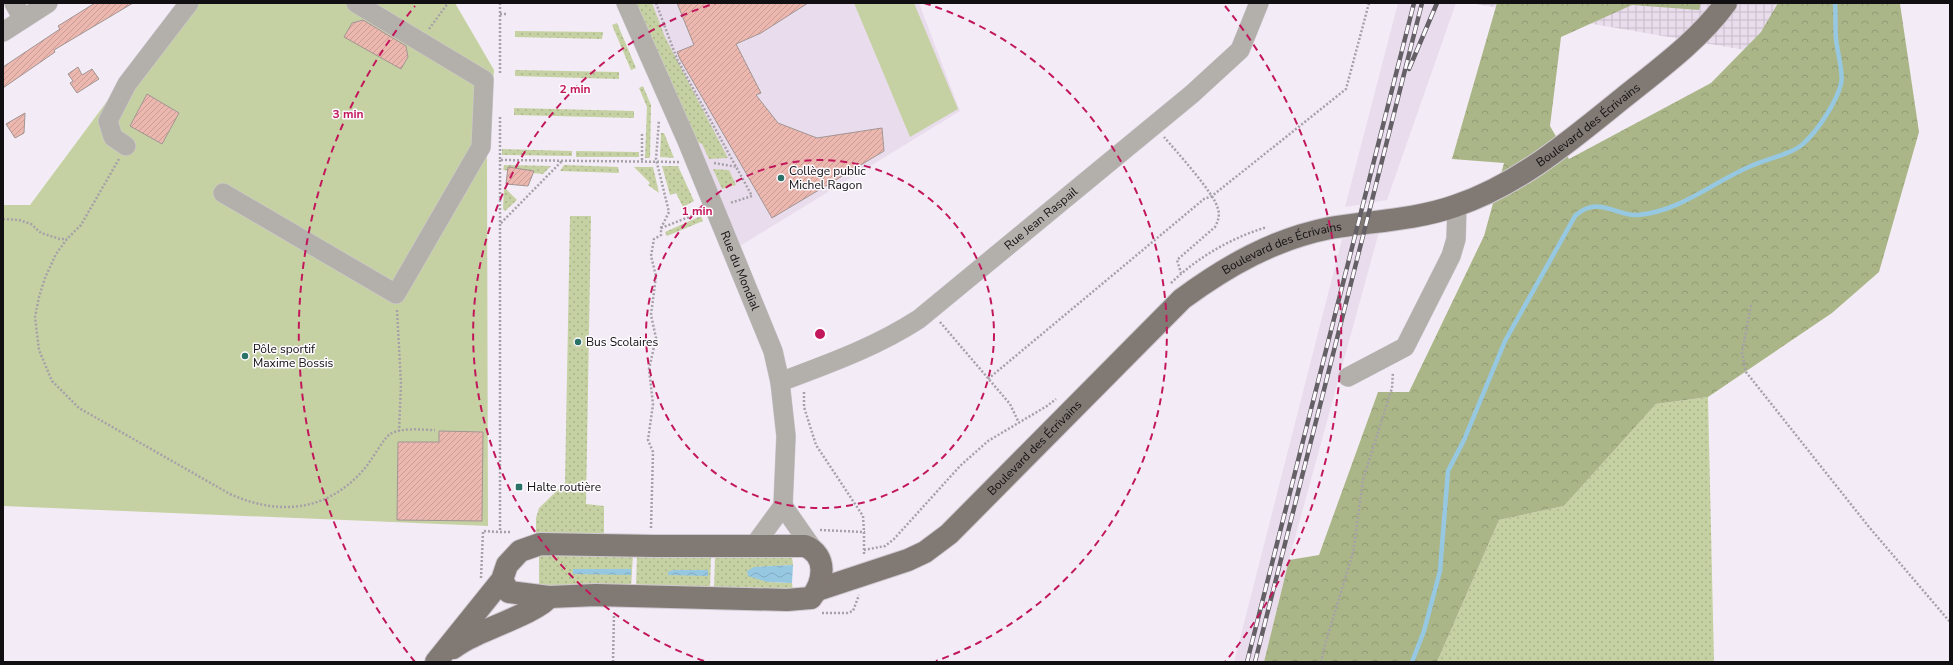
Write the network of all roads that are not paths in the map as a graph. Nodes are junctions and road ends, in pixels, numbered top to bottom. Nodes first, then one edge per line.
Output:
1 (48, 3) edge
2 (189, 3) edge
3 (356, 3) edge
4 (626, 3) edge
5 (1259, 3) edge
6 (1726, 3) edge
7 (18, 11) edge
8 (4, 30) edge
9 (126, 146) road end
10 (223, 193) dead end
11 (1457, 206) junction
12 (1348, 377) dead end
13 (780, 382) junction
14 (783, 506) junction
15 (753, 547) junction
16 (815, 547) junction
17 (873, 566) junction
18 (502, 580) junction
19 (817, 590) junction
20 (549, 596) junction
21 (439, 658) edge

1 - 7 street
2 - 9 street
3 - 10 street
4 - 13 street, Rue du Mondial
5 - 13 street, Rue Jean Raspail
6 - 11 main road, Boulevard des Écrivains
7 - 8 street
11 - 12 street
11 - 17 main road, Boulevard des Écrivains
13 - 14 street, Rue du Mondial
14 - 15 street
14 - 16 street
15 - 16 main road
15 - 18 main road
16 - 17 main road
16 - 19 main road
17 - 19 main road, Boulevard des Écrivains
18 - 20 main road, Boulevard des Écrivains
18 - 21 main road
19 - 20 main road, Boulevard des Écrivains
20 - 21 main road

